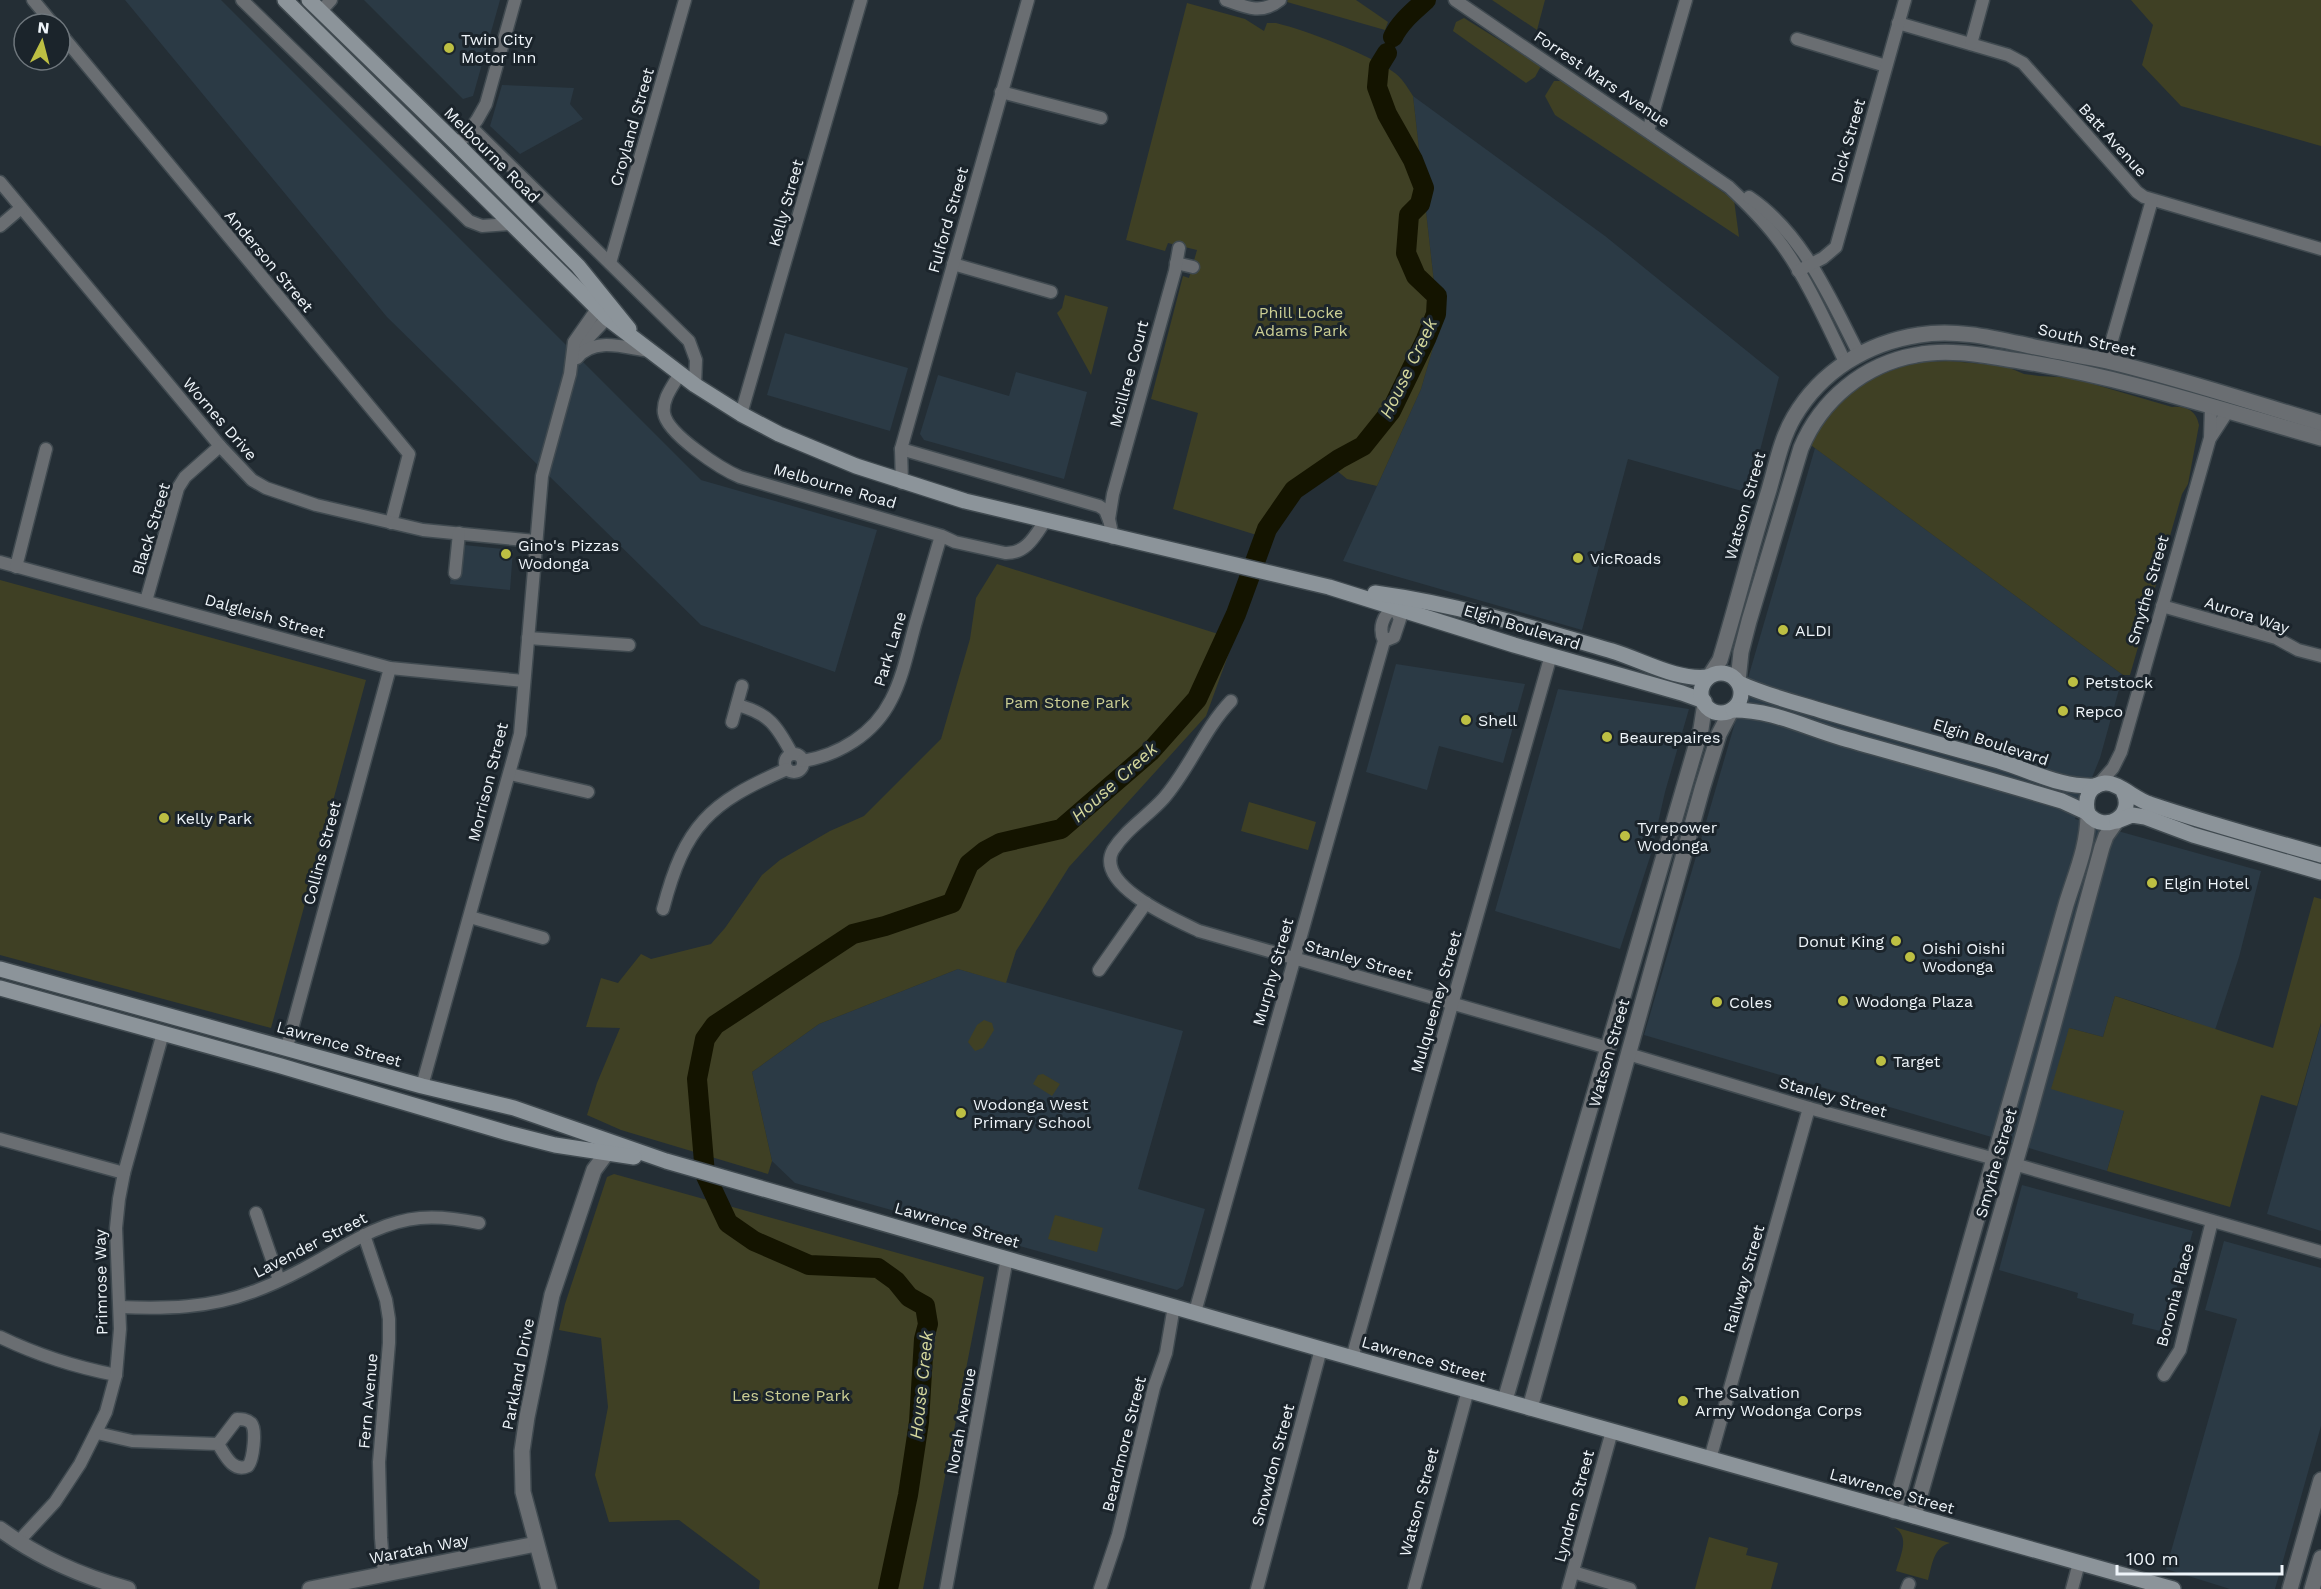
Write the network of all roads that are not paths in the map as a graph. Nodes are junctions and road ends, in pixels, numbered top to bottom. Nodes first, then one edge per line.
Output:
1 (33, 0) edge
2 (285, 0) edge
3 (309, 0) edge
4 (515, 0) edge
5 (685, 0) edge
6 (861, 0) edge
7 (1028, 0) edge
8 (1226, 0) edge
9 (1280, 0) edge
10 (1686, 0) edge
11 (1905, 0) edge
12 (1983, 0) edge
13 (248, 2) edge
14 (1459, 2) edge
15 (326, 5) edge
16 (43, 12) edge
17 (1898, 23) junction
18 (312, 28) junction
19 (1797, 39) dead end
20 (1971, 44) junction
21 (72, 47) edge
22 (1886, 66) junction
23 (1001, 92) junction
24 (1101, 118) dead end
25 (472, 128) junction
26 (1648, 130) junction
27 (458, 145) junction
28 (0, 182) edge
29 (1729, 187) junction
30 (2152, 200) junction
31 (514, 203) junction
32 (21, 208) junction
33 (507, 220) junction
34 (0, 226) edge
35 (1179, 248) dead end
36 (2321, 249) edge
37 (610, 263) junction
38 (1176, 263) junction
39 (953, 264) junction
40 (1811, 264) junction
41 (1193, 267) dead end
42 (1798, 271) junction
43 (1051, 292) dead end
44 (605, 311) junction
45 (644, 347) junction
46 (1859, 354) junction
47 (578, 358) junction
48 (1845, 362) junction
49 (2104, 369) junction
50 (570, 374) junction
51 (680, 375) junction
52 (1860, 375) junction
53 (695, 385) junction
54 (2223, 394) junction
55 (2211, 406) junction
56 (2228, 411) junction
57 (741, 414) junction
58 (2321, 423) edge
59 (2210, 438) junction
60 (2321, 438) edge
61 (1784, 440) junction
62 (220, 446) junction
63 (1801, 448) junction
64 (46, 449) dead end
65 (901, 449) junction
66 (883, 476) junction
67 (902, 483) junction
68 (1113, 494) junction
69 (1091, 503) junction
70 (1045, 521) junction
71 (391, 523) junction
72 (1758, 524) junction
73 (1777, 527) junction
74 (1112, 531) junction
75 (459, 533) junction
76 (941, 536) junction
77 (536, 541) junction
78 (0, 562) edge
79 (16, 567) junction
80 (455, 573) dead end
81 (1272, 573) joint
82 (146, 600) junction
83 (1396, 602) junction
84 (2163, 606) junction
85 (1434, 611) junction
86 (1514, 622) junction
87 (528, 638) junction
88 (629, 645) dead end
89 (1514, 645) junction
90 (1551, 655) junction
91 (2321, 656) edge
92 (390, 668) junction
93 (1709, 677) junction
94 (525, 681) junction
95 (1738, 682) junction
96 (742, 686) dead end
97 (1231, 700) dead end
98 (1704, 702) junction
99 (737, 705) junction
100 (1732, 710) junction
101 (732, 722) dead end
102 (2121, 753) junction
103 (798, 758) junction
104 (510, 774) junction
105 (1684, 783) junction
106 (2097, 785) junction
107 (1702, 789) junction
108 (2123, 790) junction
109 (588, 792) dead end
110 (2088, 813) junction
111 (2116, 821) junction
112 (1664, 850) junction
113 (1684, 855) junction
114 (2321, 855) edge
115 (2321, 872) edge
116 (1146, 903) junction
117 (2066, 905) junction
118 (663, 909) dead end
119 (2085, 910) junction
120 (470, 916) junction
121 (543, 938) dead end
122 (1294, 958) junction
123 (2049, 968) junction
124 (0, 969) edge
125 (1099, 970) dead end
126 (2068, 974) junction
127 (45, 981) junction
128 (0, 988) edge
129 (40, 998) junction
130 (1453, 1005) junction
131 (1618, 1012) junction
132 (168, 1014) junction
133 (1638, 1018) junction
134 (163, 1033) junction
135 (287, 1047) junction
136 (1608, 1048) junction
137 (1628, 1054) junction
138 (282, 1066) junction
139 (422, 1086) junction
140 (1597, 1087) junction
141 (1617, 1093) junction
142 (417, 1105) junction
143 (1809, 1108) junction
144 (2006, 1116) junction
145 (2027, 1122) junction
146 (0, 1139) edge
147 (605, 1147) junction
148 (590, 1151) junction
149 (1995, 1159) junction
150 (2014, 1164) junction
151 (594, 1170) junction
152 (124, 1173) junction
153 (256, 1213) dead end
154 (2212, 1221) junction
155 (479, 1223) dead end
156 (1976, 1225) junction
157 (1996, 1230) junction
158 (364, 1235) junction
159 (2321, 1252) edge
160 (1007, 1258) junction
161 (279, 1280) junction
162 (1174, 1306) junction
163 (120, 1307) junction
164 (1195, 1312) junction
165 (0, 1337) edge
166 (1321, 1349) junction
167 (1520, 1351) junction
168 (1352, 1358) junction
169 (1544, 1359) junction
170 (116, 1375) junction
171 (2164, 1376) dead end
172 (1468, 1390) junction
173 (1505, 1400) junction
174 (1530, 1408) junction
175 (1612, 1431) junction
176 (97, 1433) junction
177 (1915, 1437) junction
178 (1935, 1443) junction
179 (218, 1444) dead end
180 (1710, 1459) junction
181 (2320, 1488) edge
182 (1894, 1511) junction
183 (1914, 1516) junction
184 (0, 1529) edge
185 (18, 1542) junction
186 (536, 1544) junction
187 (2321, 1558) edge
188 (2079, 1563) junction
189 (1573, 1572) junction
190 (384, 1574) junction
191 (2290, 1586) edge
192 (128, 1589) edge
193 (310, 1589) edge
194 (549, 1589) edge
195 (946, 1589) edge
196 (1100, 1589) edge
197 (1257, 1589) edge
198 (1414, 1589) edge
199 (1568, 1589) edge
200 (1630, 1589) edge
201 (2072, 1589) edge
202 (2173, 1589) edge
203 (2312, 1589) edge

1 - 16 street
2 - 18 main road, Melbourne Road
3 - 15 main road, Melbourne Road
4 - 25 street
5 - 37 street, Croyland Street
6 - 57 street, Kelly Street
7 - 23 street, Fulford Street
8 - 9 street
10 - 26 street
11 - 17 street, Dick Street
12 - 20 street
13 - 33 street
14 - 26 street, Forrest Mars Avenue
15 - 18 main road
15 - 27 main road, Melbourne Road
17 - 20 street, Batt Avenue
17 - 22 street, Dick Street
18 - 33 main road, Melbourne Road
19 - 22 street
20 - 30 street, Batt Avenue
21 - 71 street, Anderson Street
22 - 40 street, Dick Street
23 - 24 street
23 - 39 street, Fulford Street
25 - 27 street
25 - 37 street, Melbourne Road
26 - 29 street, Forrest Mars Avenue
27 - 31 main road, Melbourne Road
28 - 32 street, Wornes Drive
29 - 40 street, Forrest Mars Avenue
29 - 42 street, Forrest Mars Avenue
30 - 36 street, Batt Avenue
30 - 49 street
31 - 33 main road
31 - 44 main road, Melbourne Road
32 - 34 street
32 - 62 street, Wornes Drive
33 - 44 main road, Melbourne Road
35 - 38 street, Mcillree Court
37 - 53 street, Melbourne Road
38 - 41 street
38 - 68 street, Mcillree Court
39 - 43 street
39 - 65 street, Fulford Street
40 - 42 street, Dick Street
40 - 46 street, Forrest Mars Avenue
42 - 48 street, Forrest Mars Avenue
44 - 45 main road, Melbourne Road
44 - 47 street, Morrison Street
44 - 50 street, Morrison Street
45 - 47 street
45 - 51 main road, Melbourne Road
46 - 48 street, South Street
46 - 49 street, South Street
46 - 52 street
47 - 50 street, Morrison Street
48 - 52 street
48 - 61 street, Watson Street
49 - 52 street, South Street
49 - 54 street, South Street
49 - 55 street, South Street
50 - 77 street, Morrison Street
51 - 53 main road, Melbourne Road
51 - 76 street, Melbourne Road
52 - 63 street
53 - 57 main road, Melbourne Road
54 - 55 street
54 - 56 street
54 - 58 street, South Street
55 - 56 street, South Street
55 - 59 street, Smythe Street
56 - 59 street, Smythe Street
56 - 60 street, South Street
57 - 66 main road, Melbourne Road
59 - 84 street, Smythe Street
61 - 63 street
61 - 72 street, Watson Street
62 - 71 street, Wornes Drive
62 - 82 street, Black Street
63 - 73 street
64 - 79 street
65 - 66 street, Fulford Street
65 - 67 street, Fulford Street
65 - 69 street
66 - 67 main road, Melbourne Road
67 - 70 main road, Melbourne Road
68 - 69 street
68 - 74 street, Mcillree Court
69 - 74 street
70 - 74 main road, Melbourne Road
70 - 76 street, Melbourne Road
71 - 75 street, Wornes Drive
72 - 73 street
72 - 93 street, Watson Street
73 - 95 street
74 - 81 main road, Melbourne Road
75 - 77 street, Wornes Drive
75 - 80 street
76 - 103 street, Park Lane
77 - 87 street, Morrison Street
78 - 79 street, Dalgleish Street
79 - 82 street, Dalgleish Street
81 - 83 main road, Elgin Boulevard
82 - 92 street, Dalgleish Street
83 - 85 main road, Elgin Boulevard
83 - 122 street, Murphy Street
84 - 91 street, Aurora Way
84 - 102 street, Smythe Street
85 - 86 main road, Elgin Boulevard
85 - 89 main road, Elgin Boulevard
86 - 89 main road
86 - 93 main road, Elgin Boulevard
87 - 88 street
87 - 94 street, Morrison Street
89 - 90 main road, Elgin Boulevard
90 - 98 main road, Elgin Boulevard
90 - 130 street, Mulqueeney Street
92 - 94 street, Dalgleish Street
92 - 135 street, Collins Street
93 - 95 main road
93 - 98 main road
94 - 104 street, Morrison Street
95 - 100 main road
95 - 106 main road, Elgin Boulevard
96 - 99 street
97 - 116 street, Stanley Street
98 - 100 main road
98 - 105 street, Watson Street
99 - 101 street
99 - 103 street
100 - 107 street, Watson Street
100 - 110 main road
102 - 106 street, Smythe Street
102 - 108 street, Smythe Street
103 - 118 street, Park Lane
104 - 109 street
104 - 120 street, Morrison Street
105 - 107 street
105 - 112 street, Watson Street
106 - 108 main road
106 - 110 main road
107 - 113 street, Watson Street
108 - 111 main road
108 - 114 main road
110 - 111 main road
110 - 117 street, Smythe Street
111 - 115 main road
111 - 119 street, Smythe Street
112 - 113 street
112 - 131 street, Watson Street
113 - 133 street, Watson Street
116 - 122 street, Stanley Street
116 - 125 street
117 - 119 street
117 - 123 street, Smythe Street
119 - 126 street, Smythe Street
120 - 121 street
120 - 139 street, Morrison Street
122 - 130 street, Stanley Street
122 - 164 street, Murphy Street
123 - 126 street
123 - 144 street, Smythe Street
124 - 127 main road, Lawrence Street
126 - 145 street, Smythe Street
127 - 129 main road
127 - 132 main road, Lawrence Street
128 - 129 main road, Lawrence Street
129 - 134 main road, Lawrence Street
130 - 136 street, Stanley Street
130 - 168 street, Mulqueeney Street
131 - 133 street
131 - 136 street, Watson Street
132 - 134 main road
132 - 135 main road, Lawrence Street
133 - 137 street, Watson Street
134 - 138 main road, Lawrence Street
134 - 152 street, Primrose Way
135 - 138 main road
135 - 139 main road, Lawrence Street
136 - 137 street
136 - 140 street, Watson Street
137 - 141 street, Watson Street
137 - 143 street, Stanley Street
138 - 142 main road, Lawrence Street
139 - 142 main road
139 - 147 main road, Lawrence Street
140 - 141 street
140 - 167 street, Watson Street
141 - 169 street, Watson Street
142 - 148 main road, Lawrence Street
143 - 149 street, Stanley Street
143 - 180 street, Railway Street
144 - 145 street
144 - 149 street, Smythe Street
145 - 150 street, Smythe Street
146 - 152 street
147 - 148 main road, Lawrence Street
147 - 151 street, Parkland Drive
147 - 160 main road, Lawrence Street
148 - 151 street
149 - 150 street
149 - 156 street, Smythe Street
150 - 154 street
150 - 157 street, Smythe Street
151 - 186 street, Parkland Drive
152 - 163 street, Primrose Way
153 - 161 street
154 - 159 street
154 - 171 street, Boronia Place
155 - 158 street, Lavender Street
156 - 157 street
156 - 177 street, Smythe Street
157 - 178 street, Smythe Street
158 - 161 street, Lavender Street
158 - 190 street, Fern Avenue
160 - 162 main road, Lawrence Street
160 - 195 street, Norah Avenue
161 - 163 street, Lavender Street
162 - 164 main road, Lawrence Street
162 - 196 street, Beardmore Street
163 - 170 street, Primrose Way
164 - 166 main road, Lawrence Street
165 - 170 street
166 - 168 main road, Lawrence Street
166 - 197 street, Snowdon Street
167 - 169 street
167 - 173 street, Watson Street
168 - 172 main road, Lawrence Street
169 - 174 street, Watson Street
170 - 176 street, Primrose Way
172 - 173 main road, Lawrence Street
172 - 198 street, Watson Street
173 - 174 main road, Lawrence Street
174 - 175 main road, Lawrence Street
175 - 180 main road, Lawrence Street
175 - 189 street, Lyndren Street
176 - 179 street
176 - 185 street, Primrose Way
177 - 178 street
177 - 182 street, Smythe Street
178 - 183 street, Smythe Street
180 - 182 main road, Lawrence Street
181 - 191 street
182 - 183 main road, Lawrence Street
183 - 188 main road, Lawrence Street
184 - 185 street
185 - 192 street
186 - 190 street, Waratah Way
186 - 194 street, Parkland Drive
187 - 203 street
188 - 201 street
188 - 202 main road, Lawrence Street
189 - 199 street, Lyndren Street
189 - 200 street
190 - 193 street, Waratah Way
191 - 203 street

